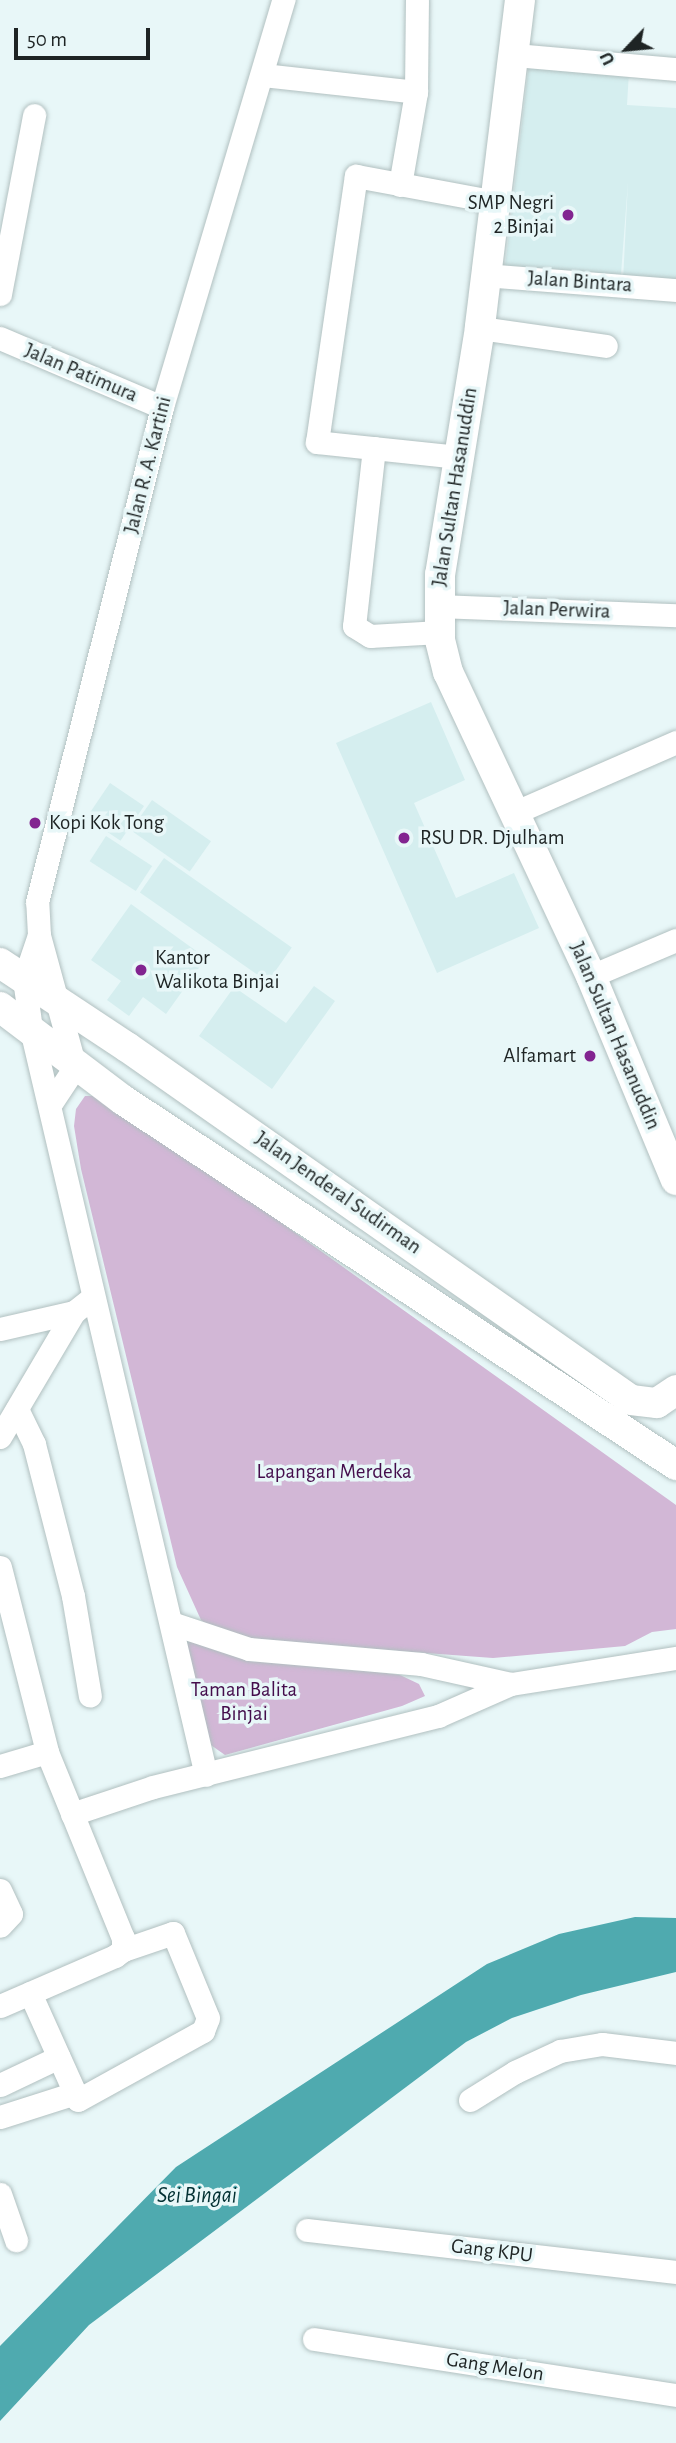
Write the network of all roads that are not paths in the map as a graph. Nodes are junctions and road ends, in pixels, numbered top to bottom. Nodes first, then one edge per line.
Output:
1 (283, 0) edge
2 (417, 0) edge
3 (520, 0) edge
4 (515, 55) junction
5 (676, 69) edge
6 (263, 75) junction
7 (416, 92) junction
8 (34, 115) dead end
9 (400, 185) junction
10 (496, 202) junction
11 (484, 275) junction
12 (676, 290) edge
13 (0, 294) edge
14 (480, 328) junction
15 (0, 338) edge
16 (606, 346) dead end
17 (162, 407) junction
18 (374, 448) junction
19 (459, 457) junction
20 (676, 615) edge
21 (439, 619) junction
22 (676, 741) edge
23 (516, 812) junction
24 (39, 935) junction
25 (676, 940) edge
26 (12, 971) edge
27 (591, 976) junction
28 (61, 1004) junction
29 (1, 1010) edge
30 (31, 1029) junction
31 (75, 1067) junction
32 (51, 1103) junction
33 (262, 1141) junction
34 (236, 1175) junction
35 (676, 1180) edge
36 (83, 1305) junction
37 (0, 1329) edge
38 (676, 1390) edge
39 (17, 1409) junction
40 (0, 1437) edge
41 (676, 1465) edge
42 (0, 1567) edge
43 (171, 1623) junction
44 (676, 1658) edge
45 (511, 1684) junction
46 (90, 1696) dead end
47 (47, 1752) junction
48 (0, 1766) edge
49 (206, 1775) junction
50 (72, 1814) junction
51 (0, 1890) edge
52 (0, 1926) edge
53 (122, 1950) junction
54 (30, 1993) junction
55 (0, 2006) edge
56 (676, 2053) edge
57 (59, 2057) junction
58 (0, 2085) edge
59 (75, 2093) junction
60 (470, 2100) dead end
61 (0, 2117) edge
62 (0, 2194) edge
63 (307, 2230) dead end
64 (16, 2240) dead end
65 (676, 2273) edge
66 (314, 2339) dead end
67 (676, 2395) edge

1 - 6 street, Jalan R. A. Kartini
2 - 7 street
3 - 4 main road, Jalan Sultan Hasanuddin
4 - 5 street
4 - 10 main road, Jalan Sultan Hasanuddin
6 - 7 street
6 - 17 street, Jalan R. A. Kartini
7 - 9 street
8 - 13 street
9 - 10 street
9 - 18 street
10 - 11 main road, Jalan Sultan Hasanuddin
11 - 12 street, Jalan Bintara
11 - 14 main road, Jalan Sultan Hasanuddin
14 - 16 street
14 - 19 main road, Jalan Sultan Hasanuddin
15 - 17 street, Jalan Patimura
17 - 24 street, Jalan R. A. Kartini
18 - 19 street
18 - 21 street, Jalan Perwira
19 - 21 main road, Jalan Sultan Hasanuddin
20 - 21 street, Jalan Perwira
21 - 23 main road, Jalan Sultan Hasanuddin
22 - 23 street
23 - 27 main road, Jalan Sultan Hasanuddin
24 - 26 street, Jalan R. A. Kartini
24 - 28 street, Jalan R. A. Kartini
25 - 27 street
26 - 28 main road, Jalan Jenderal Sudirman
26 - 30 street, Jalan R. A. Kartini
27 - 35 main road, Jalan Sultan Hasanuddin
28 - 31 street, Jalan R. A. Kartini
28 - 33 main road, Jalan Jenderal Sudirman
29 - 30 main road, Jalan Jenderal Sudirman
30 - 31 main road, Jalan Jenderal Sudirman
30 - 32 street, Jalan R. A. Kartini
31 - 32 street
31 - 34 main road, Jalan Jenderal Sudirman
32 - 36 street, Jalan R. A. Kartini
33 - 34 main road
33 - 38 main road, Jalan Jenderal Sudirman
34 - 41 main road, Jalan Jenderal Sudirman
36 - 37 street
36 - 39 street
36 - 43 street, Jalan R. A. Kartini
39 - 40 street
39 - 46 street
42 - 47 street
43 - 45 street
43 - 49 street, Jalan R. A. Kartini
44 - 45 street
45 - 49 street
47 - 48 street
47 - 50 street
49 - 50 street
50 - 53 street
51 - 52 street
53 - 54 street
53 - 59 street
54 - 55 street
54 - 57 street
56 - 60 street
57 - 58 street
57 - 59 street
59 - 61 street
62 - 64 street
63 - 65 street, Gang KPU
66 - 67 street, Gang Melon

